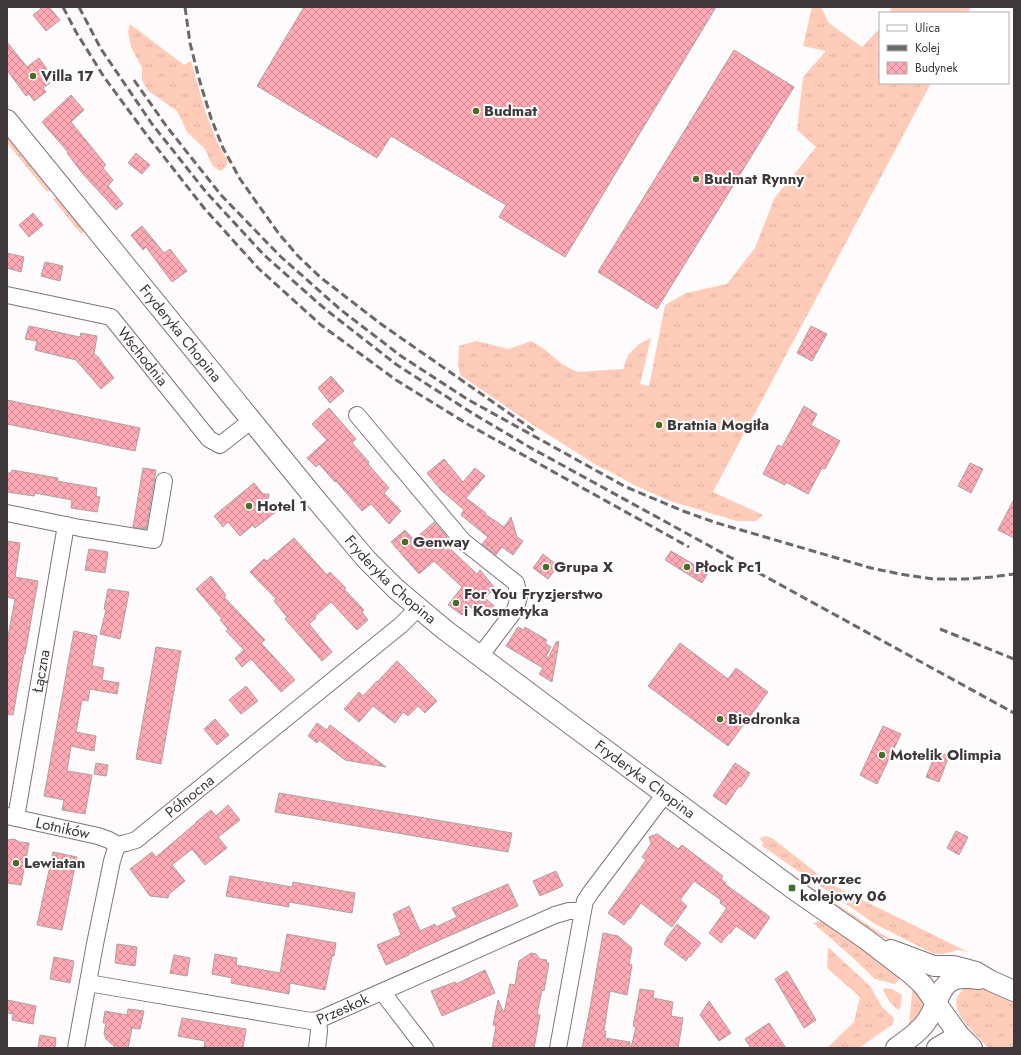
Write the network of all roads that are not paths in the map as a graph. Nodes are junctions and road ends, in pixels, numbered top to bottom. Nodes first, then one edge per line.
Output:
1 (7, 120) edge
2 (7, 295) edge
3 (357, 415) dead end
4 (252, 420) junction
5 (164, 481) dead end
6 (7, 513) edge
7 (66, 525) junction
8 (418, 608) junction
9 (479, 656) junction
10 (665, 794) junction
11 (11, 817) edge
12 (116, 844) junction
13 (583, 911) junction
14 (867, 940) junction
15 (991, 980) junction
16 (88, 983) junction
17 (1014, 991) edge
18 (382, 992) junction
19 (936, 1003) junction
20 (318, 1020) junction
21 (966, 1042) edge
22 (76, 1048) edge
23 (316, 1048) edge
24 (425, 1048) edge
25 (558, 1048) edge
26 (896, 1048) edge
27 (937, 1048) edge

1 - 4 street, Fryderyka Chopina
2 - 4 street, Wschodnia
3 - 9 street
4 - 8 street, Fryderyka Chopina
5 - 7 street
6 - 7 street
7 - 11 street, Łączna
8 - 9 street, Fryderyka Chopina
8 - 12 street, Północna
9 - 10 street, Fryderyka Chopina
10 - 13 street
10 - 14 street, Fryderyka Chopina
11 - 12 street, Lotników
12 - 16 street
13 - 18 street, Przeskok
13 - 25 street
14 - 15 street, Fryderyka Chopina
14 - 19 street, Fryderyka Chopina
15 - 17 street, Fryderyka Chopina
15 - 19 street
16 - 20 street, Przeskok
16 - 22 street
18 - 20 street, Przeskok
18 - 24 street
19 - 21 street, Fryderyka Chopina
19 - 26 street
20 - 23 street
21 - 27 street

